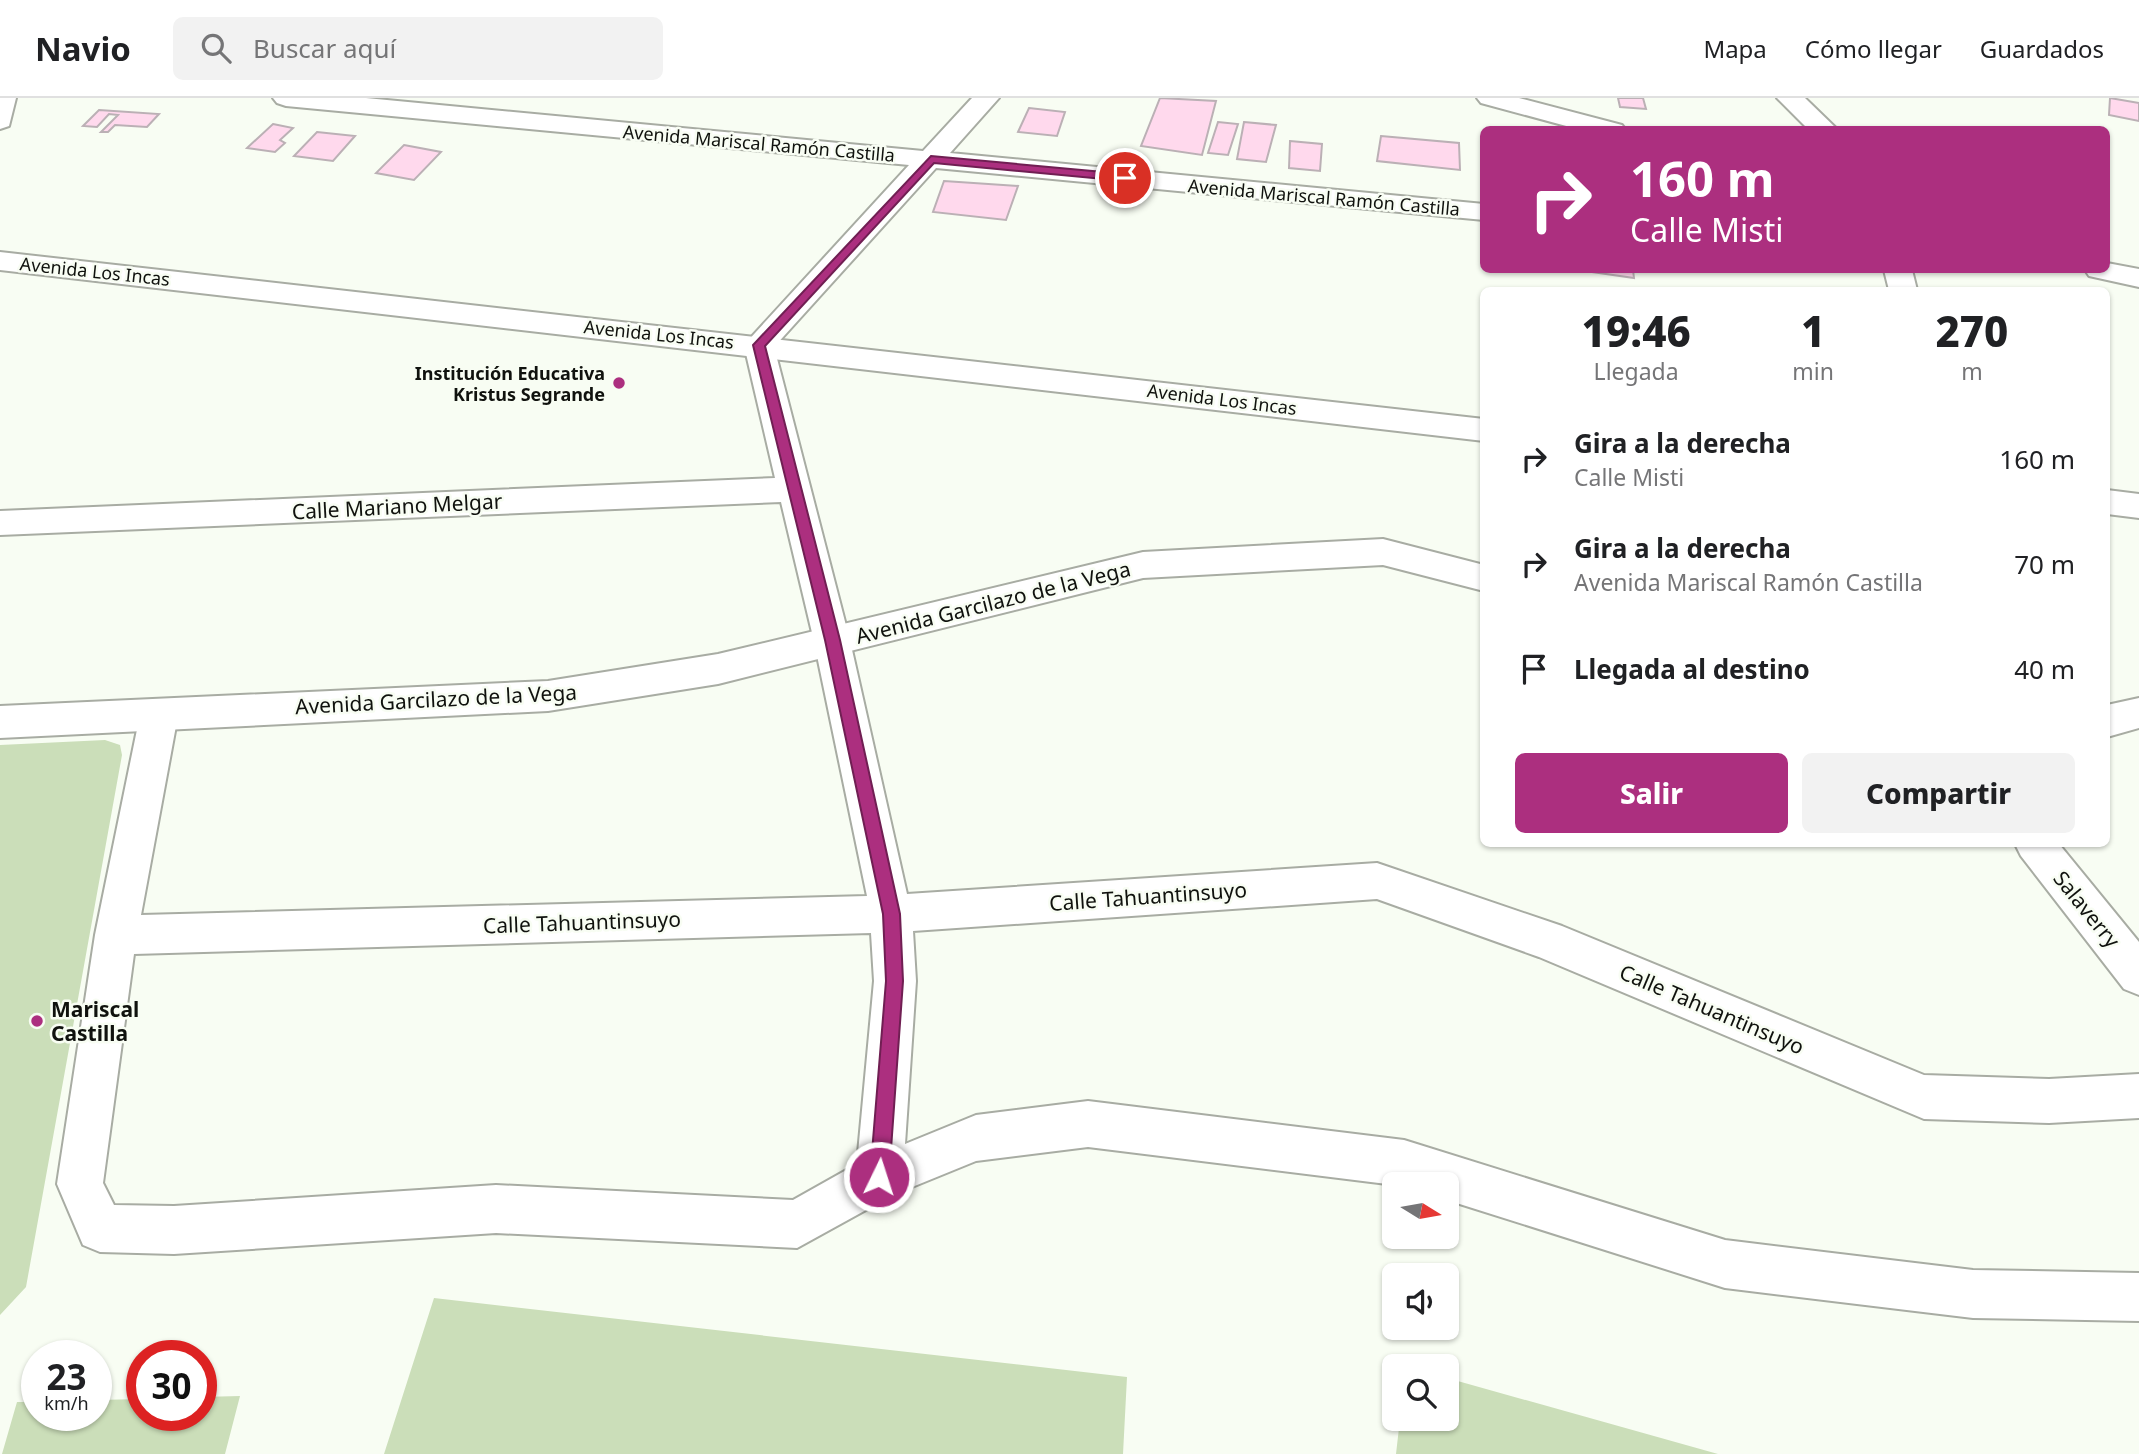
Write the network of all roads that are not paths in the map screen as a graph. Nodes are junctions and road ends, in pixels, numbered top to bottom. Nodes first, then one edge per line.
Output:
1 (3, 98) edge
2 (286, 98) edge
3 (986, 98) edge
4 (1490, 98) edge
5 (1790, 98) edge
6 (340, 101) edge
7 (0, 121) edge
8 (1598, 126) edge
9 (1821, 126) edge
10 (931, 159) junction
11 (1480, 212) edge
12 (0, 261) edge
13 (2110, 272) edge
14 (2139, 278) edge
15 (759, 345) junction
16 (1480, 429) edge
17 (795, 489) junction
18 (2110, 502) edge
19 (2139, 506) edge
20 (0, 523) edge
21 (1480, 577) edge
22 (832, 640) junction
23 (2139, 713) edge
24 (159, 715) junction
25 (2110, 720) edge
26 (0, 722) edge
27 (2037, 847) edge
28 (891, 914) junction
29 (116, 935) junction
30 (2139, 975) edge
31 (2139, 1096) edge
32 (879, 1177) junction
33 (2139, 1297) edge

1 - 7 street
2 - 6 street, Avenida Mariscal Ramón Castilla
3 - 10 street
4 - 8 street
5 - 9 street
6 - 10 street, Avenida Mariscal Ramón Castilla
10 - 11 street, Avenida Mariscal Ramón Castilla
10 - 15 street
12 - 15 street, Avenida Los Incas
13 - 14 street
15 - 16 street, Avenida Los Incas
15 - 17 street
17 - 20 street, Calle Mariano Melgar
17 - 22 street
18 - 19 street
21 - 22 street, Avenida Garcilazo de la Vega
22 - 24 street, Avenida Garcilazo de la Vega
22 - 28 street
23 - 25 street
24 - 26 street, Avenida Garcilazo de la Vega
24 - 29 street
27 - 30 street, Salaverry
28 - 29 street, Calle Tahuantinsuyo
28 - 31 street, Calle Tahuantinsuyo
28 - 32 street
29 - 32 street
32 - 33 street

